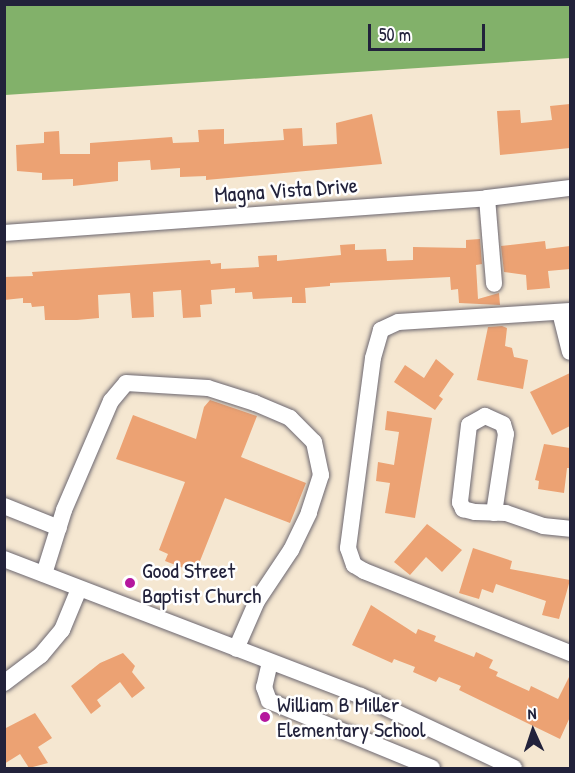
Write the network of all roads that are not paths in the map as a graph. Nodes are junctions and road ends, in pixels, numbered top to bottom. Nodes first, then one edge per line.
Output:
1 (570, 188) edge
2 (487, 198) junction
3 (4, 233) edge
4 (494, 284) dead end
5 (565, 312) edge
6 (570, 352) edge
7 (4, 506) edge
8 (494, 513) junction
9 (59, 528) junction
10 (570, 529) edge
11 (4, 559) edge
12 (44, 574) junction
13 (80, 589) junction
14 (236, 649) junction
15 (570, 653) edge
16 (270, 662) junction
17 (4, 683) edge
18 (432, 768) edge
19 (514, 768) edge

1 - 2 street, Magna Vista Drive
2 - 3 street, Magna Vista Drive
2 - 4 street
5 - 6 street
5 - 15 street
7 - 9 street
8 - 8 street
8 - 10 street
9 - 12 street
9 - 14 street
11 - 12 street
12 - 13 street
13 - 14 street
13 - 17 street
14 - 16 street
16 - 18 street
16 - 19 street

